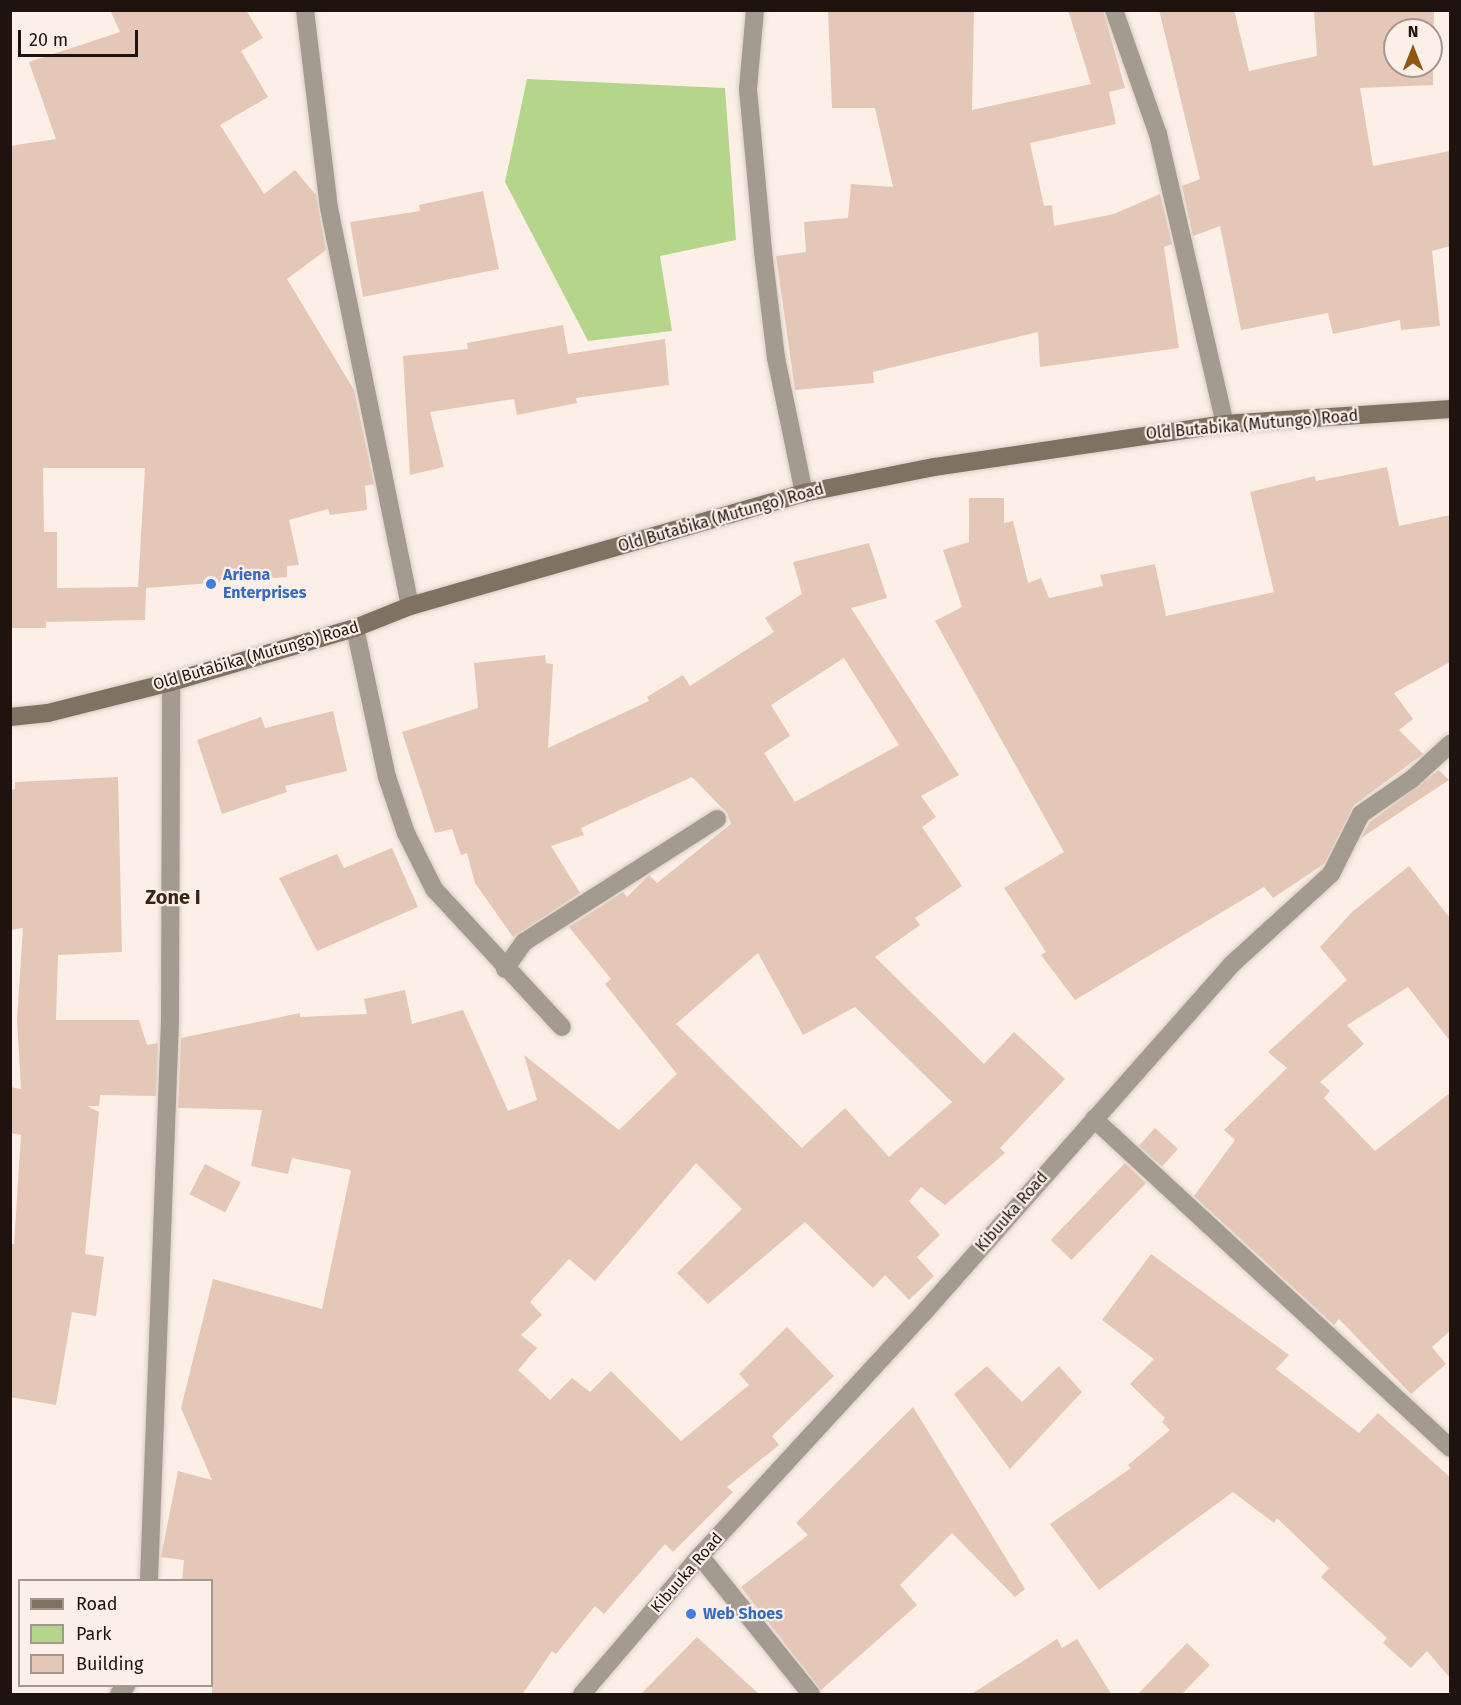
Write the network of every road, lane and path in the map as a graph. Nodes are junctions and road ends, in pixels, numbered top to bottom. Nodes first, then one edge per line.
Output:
1 (305, 10) edge
2 (755, 10) edge
3 (1114, 10) edge
4 (1450, 409) edge
5 (1225, 424) junction
6 (804, 493) junction
7 (410, 606) junction
8 (355, 628) junction
9 (171, 682) junction
10 (10, 717) edge
11 (1450, 744) edge
12 (717, 819) dead end
13 (505, 969) junction
14 (562, 1027) dead end
15 (1094, 1119) junction
16 (1450, 1448) edge
17 (700, 1556) junction
18 (149, 1579) edge
19 (582, 1695) edge
20 (811, 1695) edge

1 - 7 street
2 - 6 street
3 - 5 street
4 - 5 main road, Old Butabika (Mutungo) Road
5 - 6 main road, Old Butabika (Mutungo) Road
6 - 7 main road, Old Butabika (Mutungo) Road
7 - 8 main road, Old Butabika (Mutungo) Road
8 - 9 main road, Old Butabika (Mutungo) Road
8 - 13 street
9 - 10 main road, Old Butabika (Mutungo) Road
9 - 18 street
11 - 15 street, Kibuuka Road
12 - 13 street
13 - 14 street
15 - 16 street
15 - 17 street, Kibuuka Road
17 - 19 street, Kibuuka Road
17 - 20 street

